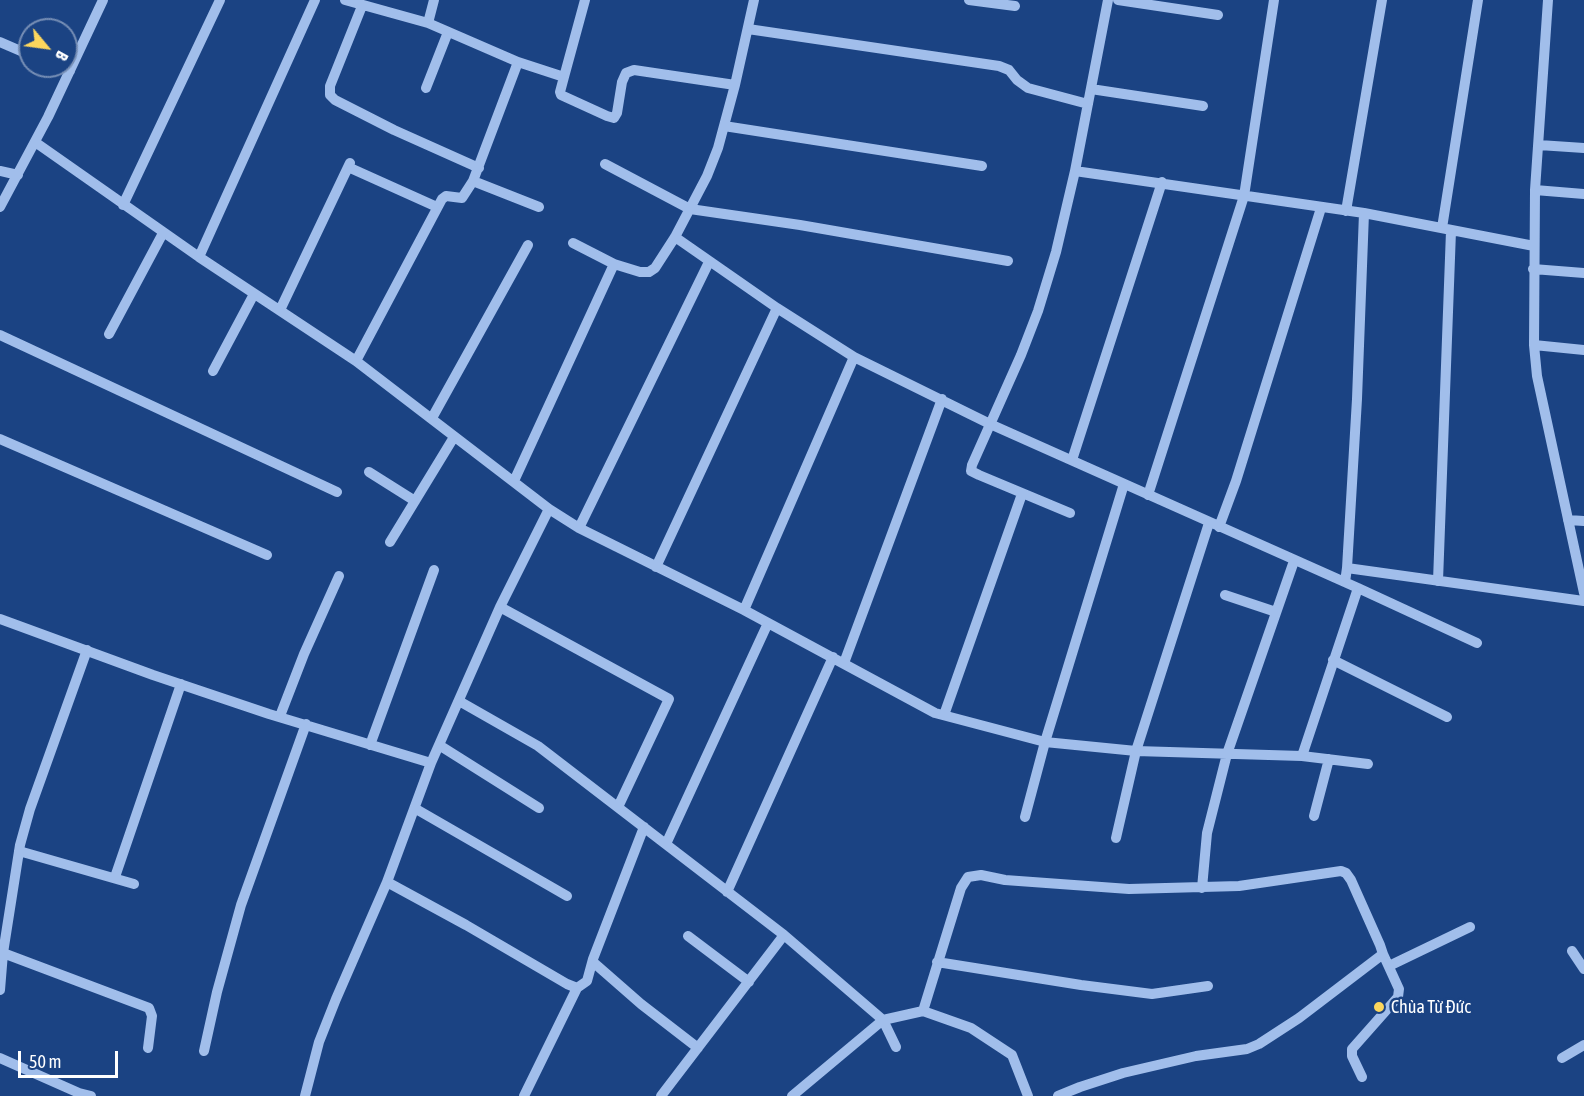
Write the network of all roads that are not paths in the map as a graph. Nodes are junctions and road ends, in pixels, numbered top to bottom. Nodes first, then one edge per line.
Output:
1 (103, 0) edge
2 (220, 0) edge
3 (315, 0) edge
4 (345, 0) edge
5 (434, 0) edge
6 (585, 0) edge
7 (754, 0) edge
8 (969, 0) edge
9 (1108, 0) edge
10 (1118, 0) edge
11 (1274, 0) edge
12 (1382, 0) edge
13 (1478, 0) edge
14 (1548, 0) edge
15 (363, 6) junction
16 (1015, 6) dead end
17 (1218, 15) dead end
18 (428, 23) junction
19 (748, 29) junction
20 (448, 32) junction
21 (0, 42) edge
22 (18, 50) edge
23 (78, 54) edge
24 (518, 62) junction
25 (564, 77) junction
26 (67, 78) edge
27 (735, 85) junction
28 (426, 88) dead end
29 (1091, 89) junction
30 (1088, 104) junction
31 (1203, 106) dead end
32 (724, 126) junction
33 (35, 142) junction
34 (1539, 145) junction
35 (1584, 148) edge
36 (604, 165) dead end
37 (982, 166) dead end
38 (479, 168) junction
39 (0, 171) edge
40 (1075, 171) junction
41 (18, 174) junction
42 (473, 181) junction
43 (1162, 182) junction
44 (1535, 190) junction
45 (1584, 194) edge
46 (1244, 196) junction
47 (123, 205) junction
48 (0, 207) edge
49 (437, 207) junction
50 (539, 207) dead end
51 (1321, 208) junction
52 (690, 209) junction
53 (1346, 211) junction
54 (1364, 213) junction
55 (1446, 230) junction
56 (163, 232) junction
57 (675, 237) junction
58 (573, 243) dead end
59 (528, 245) dead end
60 (1534, 246) junction
61 (199, 257) junction
62 (1008, 261) dead end
63 (709, 262) junction
64 (614, 264) junction
65 (1533, 268) junction
66 (1584, 273) edge
67 (254, 294) junction
68 (777, 308) junction
69 (280, 310) junction
70 (110, 334) dead end
71 (0, 335) edge
72 (1534, 345) junction
73 (1584, 350) edge
74 (854, 357) junction
75 (356, 361) junction
76 (213, 371) dead end
77 (942, 399) junction
78 (432, 418) junction
79 (990, 424) junction
80 (454, 437) junction
81 (0, 439) edge
82 (1072, 460) junction
83 (369, 472) dead end
84 (514, 481) junction
85 (1124, 484) junction
86 (337, 492) dead end
87 (1022, 494) junction
88 (1148, 495) junction
89 (415, 501) junction
90 (549, 509) junction
91 (1070, 513) dead end
92 (1568, 520) junction
93 (1584, 521) edge
94 (1214, 525) junction
95 (579, 528) junction
96 (390, 542) dead end
97 (267, 555) dead end
98 (1294, 561) junction
99 (656, 567) junction
100 (1347, 568) junction
101 (434, 570) dead end
102 (339, 576) dead end
103 (1438, 581) junction
104 (1345, 582) junction
105 (1358, 588) junction
106 (1584, 593) edge
107 (1225, 595) dead end
108 (1584, 601) edge
109 (500, 607) junction
110 (744, 610) junction
111 (1276, 612) junction
112 (0, 619) edge
113 (768, 623) junction
114 (1478, 643) dead end
115 (87, 651) junction
116 (833, 657) junction
117 (1334, 660) junction
118 (844, 663) junction
119 (181, 684) junction
120 (459, 700) junction
121 (944, 715) junction
122 (280, 716) junction
123 (1447, 717) dead end
124 (306, 724) junction
125 (1045, 742) junction
126 (370, 745) junction
127 (439, 745) junction
128 (1136, 751) junction
129 (1227, 754) junction
130 (1302, 756) junction
131 (1329, 759) junction
132 (431, 763) junction
133 (1368, 764) dead end
134 (618, 807) junction
135 (539, 808) dead end
136 (416, 809) junction
137 (1314, 816) dead end
138 (1025, 817) dead end
139 (644, 827) junction
140 (1116, 838) dead end
141 (666, 844) junction
142 (19, 851) junction
143 (115, 878) junction
144 (387, 882) junction
145 (134, 884) dead end
146 (1202, 888) junction
147 (727, 892) junction
148 (567, 896) dead end
149 (1470, 927) dead end
150 (784, 935) junction
151 (688, 936) dead end
152 (1572, 951) dead end
153 (3, 953) junction
154 (1383, 954) junction
155 (593, 962) junction
156 (937, 962) junction
157 (1389, 966) junction
158 (1584, 969) edge
159 (749, 982) junction
160 (1208, 986) dead end
161 (577, 988) junction
162 (0, 990) edge
163 (923, 1011) junction
164 (883, 1020) junction
165 (1584, 1045) edge
166 (896, 1047) dead end
167 (148, 1048) dead end
168 (698, 1048) junction
169 (204, 1051) dead end
170 (0, 1058) edge
171 (1562, 1058) dead end
172 (1362, 1077) dead end
173 (1026, 1095) edge
174 (91, 1096) edge
175 (305, 1096) edge
176 (524, 1096) edge
177 (661, 1096) edge
178 (792, 1096) edge
179 (1058, 1096) edge

1 - 23 street
2 - 47 street
3 - 61 street
4 - 15 street
5 - 18 street
6 - 25 street
7 - 19 street
8 - 16 street
9 - 29 street
10 - 17 street
11 - 46 street
12 - 53 street
13 - 55 street
14 - 34 street
15 - 18 street
15 - 38 street
18 - 20 street
19 - 27 street
19 - 30 street
20 - 24 street
20 - 28 street
21 - 22 street
24 - 25 street
24 - 38 street
25 - 27 street
26 - 33 street
27 - 32 street
29 - 30 street
29 - 31 street
30 - 40 street
32 - 37 street
32 - 52 street
33 - 41 street
33 - 47 street
34 - 35 street
34 - 44 street
36 - 52 street
38 - 42 street
39 - 41 street
40 - 43 street
40 - 79 street
41 - 48 street
42 - 49 street
42 - 50 street
43 - 46 street
43 - 82 street
44 - 45 street
44 - 60 street
46 - 51 street
46 - 88 street
47 - 56 street
49 - 69 street
49 - 75 street
51 - 53 street
51 - 94 street
52 - 57 street
52 - 62 street
53 - 54 street
54 - 55 street
54 - 100 street
55 - 60 street
55 - 103 street
56 - 61 street
56 - 70 street
57 - 63 street
57 - 64 street
58 - 64 street
59 - 78 street
60 - 65 street
61 - 67 street
63 - 68 street
63 - 95 street
64 - 84 street
65 - 66 street
65 - 72 street
67 - 69 street
67 - 76 street
68 - 74 street
68 - 99 street
69 - 75 street
71 - 86 street
72 - 73 street
72 - 92 street
74 - 77 street
74 - 110 street
75 - 78 street
77 - 79 street
77 - 118 street
78 - 80 street
79 - 82 street
79 - 87 street
80 - 84 street
80 - 89 street
81 - 97 street
82 - 85 street
83 - 89 street
84 - 90 street
85 - 88 street
85 - 125 street
87 - 91 street
87 - 121 street
88 - 94 street
89 - 96 street
90 - 95 street
90 - 109 street
92 - 93 street
92 - 106 street
94 - 98 street
94 - 128 street
95 - 99 street
98 - 104 street
98 - 111 street
99 - 110 street
100 - 103 street
100 - 104 street
101 - 126 street
102 - 122 street
103 - 108 street
104 - 105 street
105 - 114 street
105 - 117 street
107 - 111 street
109 - 120 street
109 - 134 street
110 - 113 street
111 - 129 street
112 - 115 street
113 - 116 street
113 - 141 street
115 - 119 street
115 - 142 street
116 - 118 street
116 - 147 street
117 - 123 street
117 - 130 street
118 - 121 street
119 - 122 street
119 - 143 street
120 - 127 street
120 - 134 street
121 - 125 street
122 - 124 street
124 - 126 street
124 - 169 street
125 - 128 street
125 - 138 street
126 - 132 street
127 - 132 street
127 - 135 street
128 - 129 street
128 - 140 street
129 - 130 street
129 - 146 street
130 - 131 street
131 - 133 street
131 - 137 street
132 - 136 street
134 - 139 street
136 - 144 street
136 - 148 street
139 - 141 street
139 - 155 street
141 - 147 street
142 - 143 street
142 - 153 street
143 - 145 street
144 - 161 street
144 - 175 street
146 - 154 street
146 - 156 street
147 - 150 street
149 - 157 street
150 - 159 street
150 - 164 street
151 - 159 street
152 - 158 street
153 - 162 street
153 - 167 street
154 - 157 street
154 - 179 street
155 - 161 street
155 - 168 street
156 - 160 street
156 - 163 street
157 - 172 street
159 - 168 street
161 - 176 street
163 - 164 street
163 - 173 street
164 - 166 street
164 - 178 street
165 - 171 street
168 - 177 street
170 - 174 street

